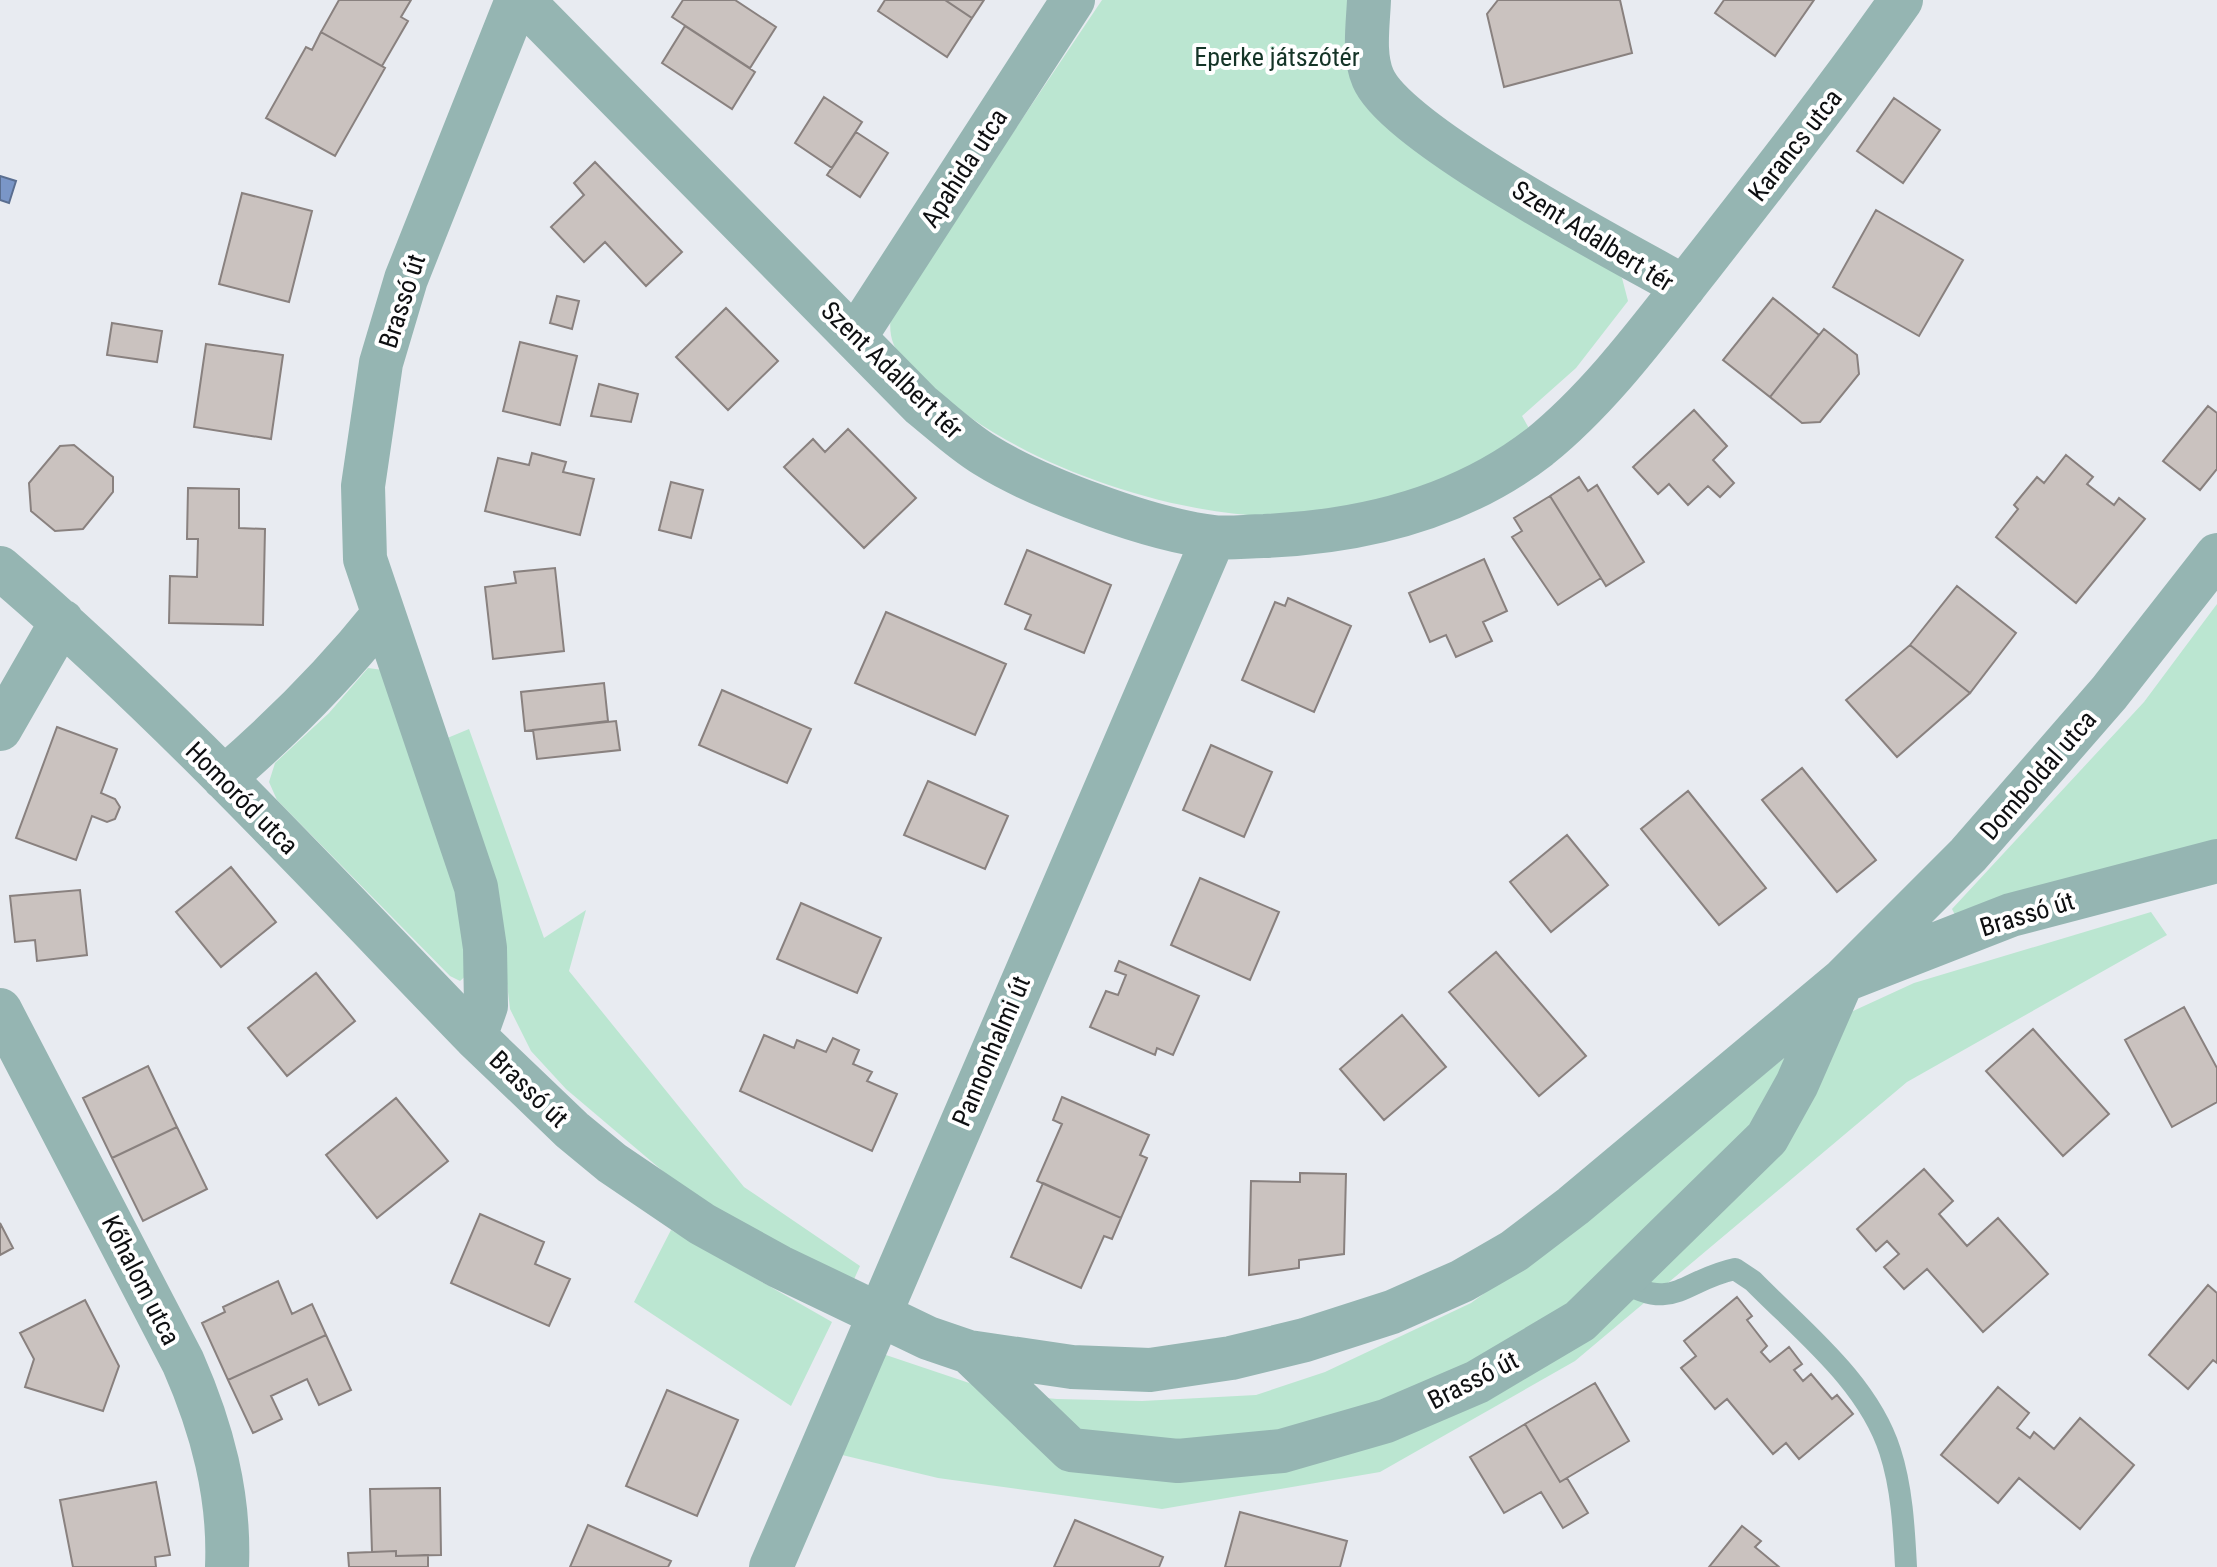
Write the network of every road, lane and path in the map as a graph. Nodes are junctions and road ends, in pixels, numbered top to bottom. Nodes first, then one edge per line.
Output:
1 (519, 0) edge
2 (1073, 0) edge
3 (1369, 0) edge
4 (1901, 0) edge
5 (1684, 287) junction
6 (855, 337) junction
7 (1214, 537) junction
8 (2217, 555) edge
9 (0, 568) edge
10 (382, 616) junction
11 (62, 621) junction
12 (0, 729) edge
13 (224, 778) junction
14 (2217, 861) edge
15 (1842, 981) junction
16 (0, 1010) edge
17 (475, 1037) junction
18 (1620, 1280) junction
19 (877, 1315) junction
20 (969, 1352) junction
21 (227, 1567) edge
22 (771, 1567) edge
23 (1906, 1567) edge

1 - 6 street, Szent Adalbert tér
1 - 10 street, Brassó út
2 - 6 street, Apahida utca
3 - 5 street, Szent Adalbert tér
4 - 5 street, Karancs utca
5 - 7 street, Szent Adalbert tér
6 - 7 street, Szent Adalbert tér
7 - 19 street, Pannonhalmi út
8 - 15 street, Domboldal utca
9 - 11 street, Homoród utca
10 - 13 street
10 - 17 street, Brassó út
11 - 12 street
11 - 13 street, Homoród utca
13 - 17 street, Homoród utca
14 - 15 street, Brassó út
15 - 18 street, Brassó út
15 - 20 street, Brassó út
16 - 21 street, Kőhalom utca
17 - 19 street, Brassó út
18 - 20 street, Brassó út
18 - 23 lane
19 - 20 street, Brassó út
19 - 22 street, Pannonhalmi út

